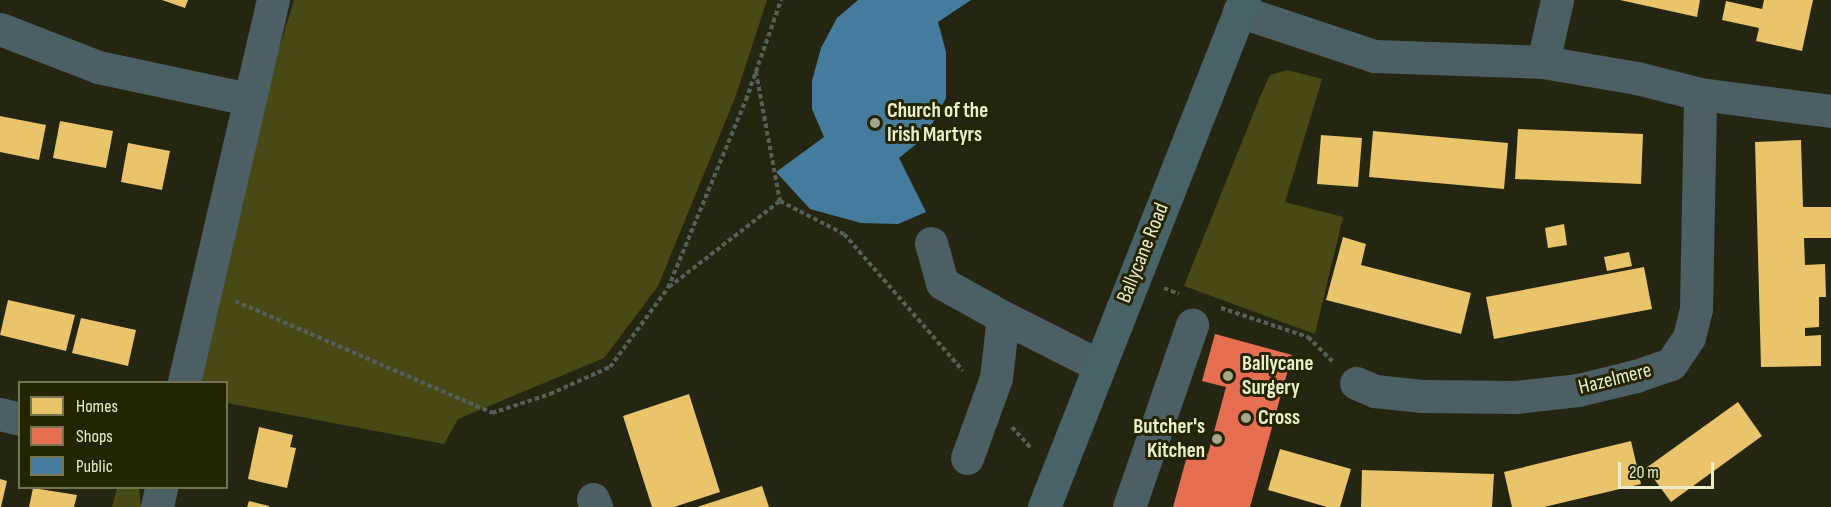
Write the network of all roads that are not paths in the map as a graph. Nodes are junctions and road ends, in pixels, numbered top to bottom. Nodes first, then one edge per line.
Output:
1 (273, 0) edge
2 (1557, 0) edge
3 (1241, 6) edge
4 (0, 29) edge
5 (1543, 62) junction
6 (1700, 94) junction
7 (248, 99) junction
8 (1831, 111) edge
9 (931, 243) dead end
10 (1197, 309) road end
11 (1003, 317) junction
12 (1098, 365) junction
13 (184, 381) edge
14 (1356, 383) road end
15 (0, 414) edge
16 (18, 418) edge
17 (967, 458) dead end
18 (161, 489) edge
19 (157, 507) edge
20 (1044, 507) edge
21 (1129, 507) edge

1 - 7 street
2 - 5 street
3 - 5 street
3 - 12 main road, Ballycane Road
4 - 7 street
5 - 6 street
6 - 8 street
6 - 14 street, Hazelmere
7 - 13 street
9 - 11 street
10 - 21 street
11 - 12 street
11 - 17 street
12 - 20 main road, Ballycane Road
15 - 16 street
18 - 19 street

